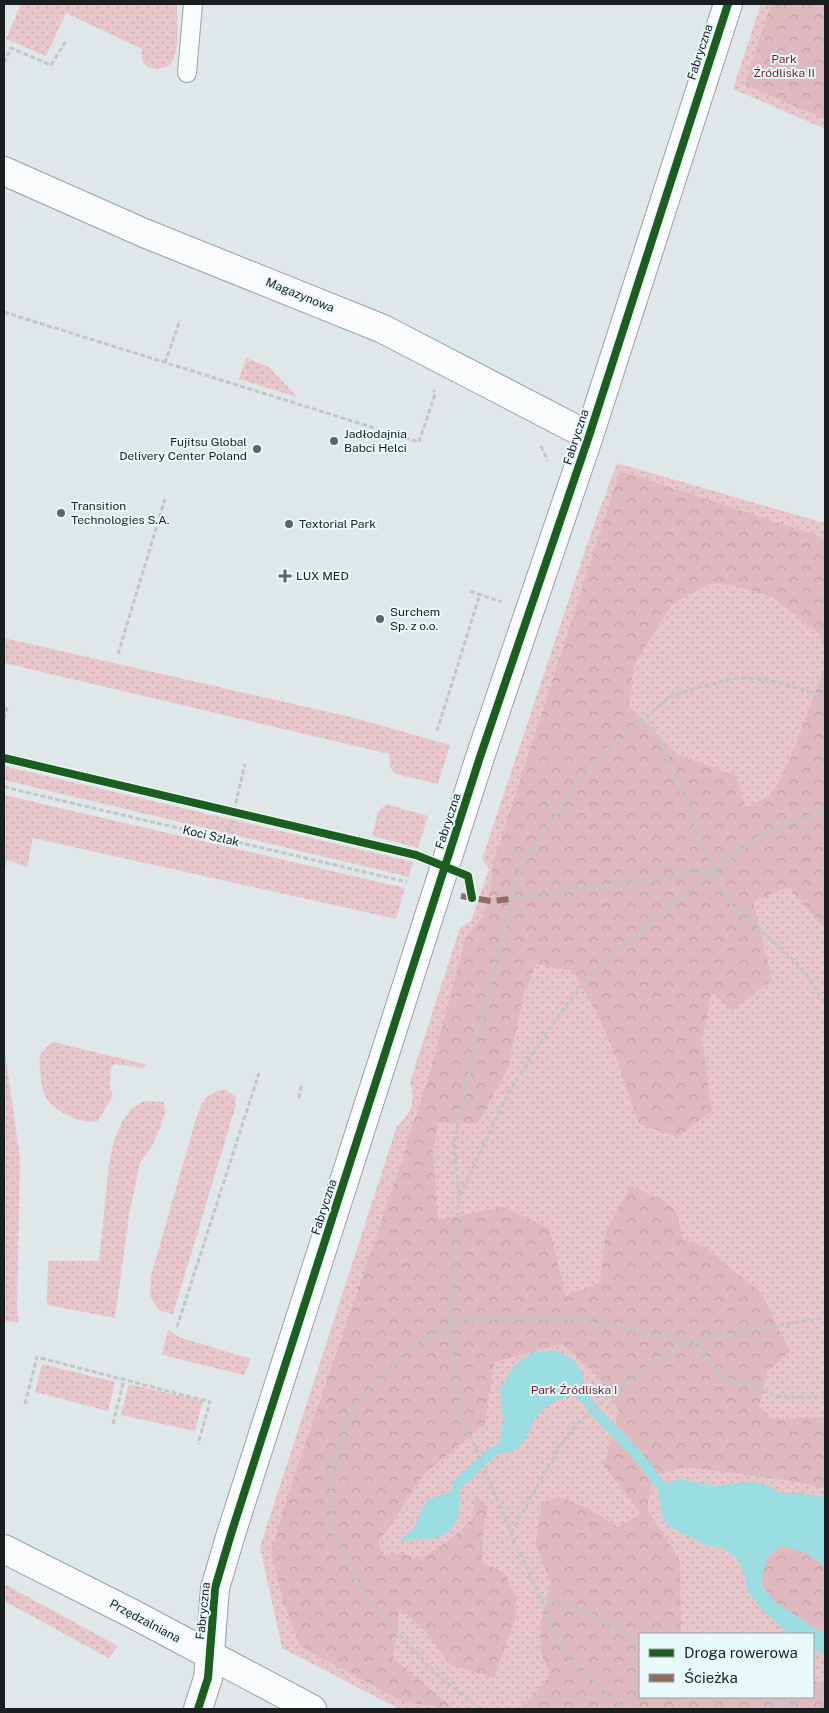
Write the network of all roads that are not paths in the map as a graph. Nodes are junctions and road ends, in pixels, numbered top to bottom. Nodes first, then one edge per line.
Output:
1 (193, 4) edge
2 (728, 4) edge
3 (187, 73) dead end
4 (4, 171) edge
5 (589, 436) junction
6 (4, 1549) edge
7 (210, 1656) junction
8 (198, 1709) edge
9 (312, 1709) edge

1 - 3 lane
2 - 5 street, Fabryczna
4 - 5 street, Magazynowa
5 - 7 street, Fabryczna
6 - 7 street, Przędzalniana
7 - 8 street, Fabryczna
7 - 9 street, Przędzalniana

